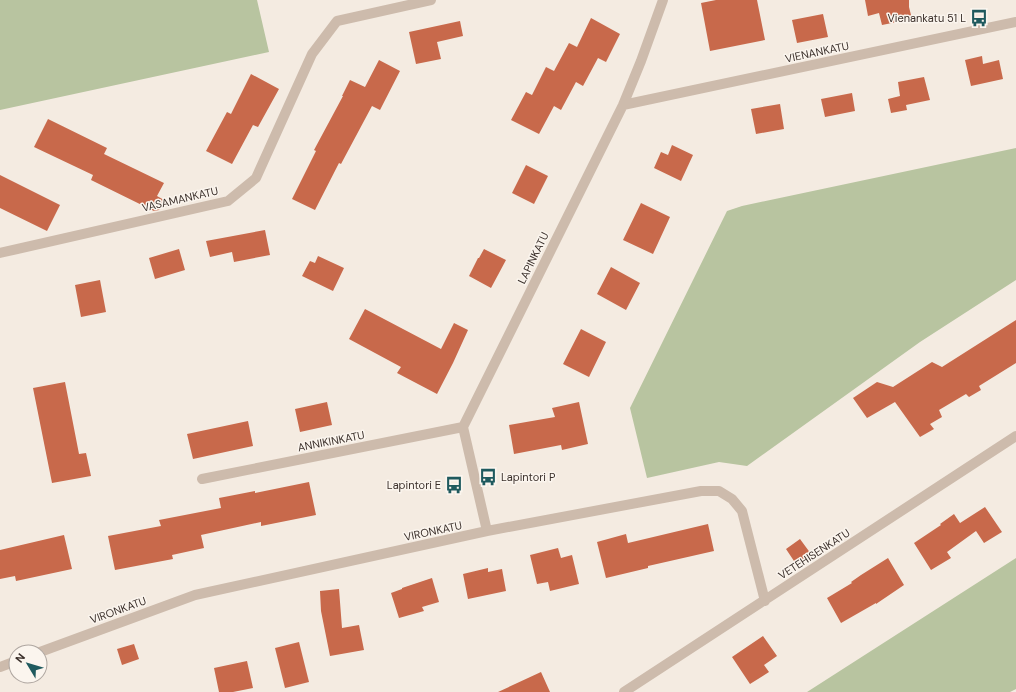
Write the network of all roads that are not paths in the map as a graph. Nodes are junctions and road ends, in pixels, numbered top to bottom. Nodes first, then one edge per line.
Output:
1 (431, 0) edge
2 (663, 0) edge
3 (1016, 22) edge
4 (622, 105) junction
5 (0, 253) edge
6 (463, 427) junction
7 (1016, 436) edge
8 (202, 479) dead end
9 (487, 531) junction
10 (765, 601) junction
11 (48, 649) edge
12 (624, 692) edge

1 - 5 street, VASAMANKATU
2 - 4 street, LAPINKATU
3 - 4 street, VIENANKATU
4 - 6 street, LAPINKATU
6 - 8 street, ANNIKINKATU
6 - 9 street
7 - 10 street, VETEHISENKATU
9 - 10 street, VIRONKATU
9 - 11 street, VIRONKATU
10 - 12 street, VETEHISENKATU

